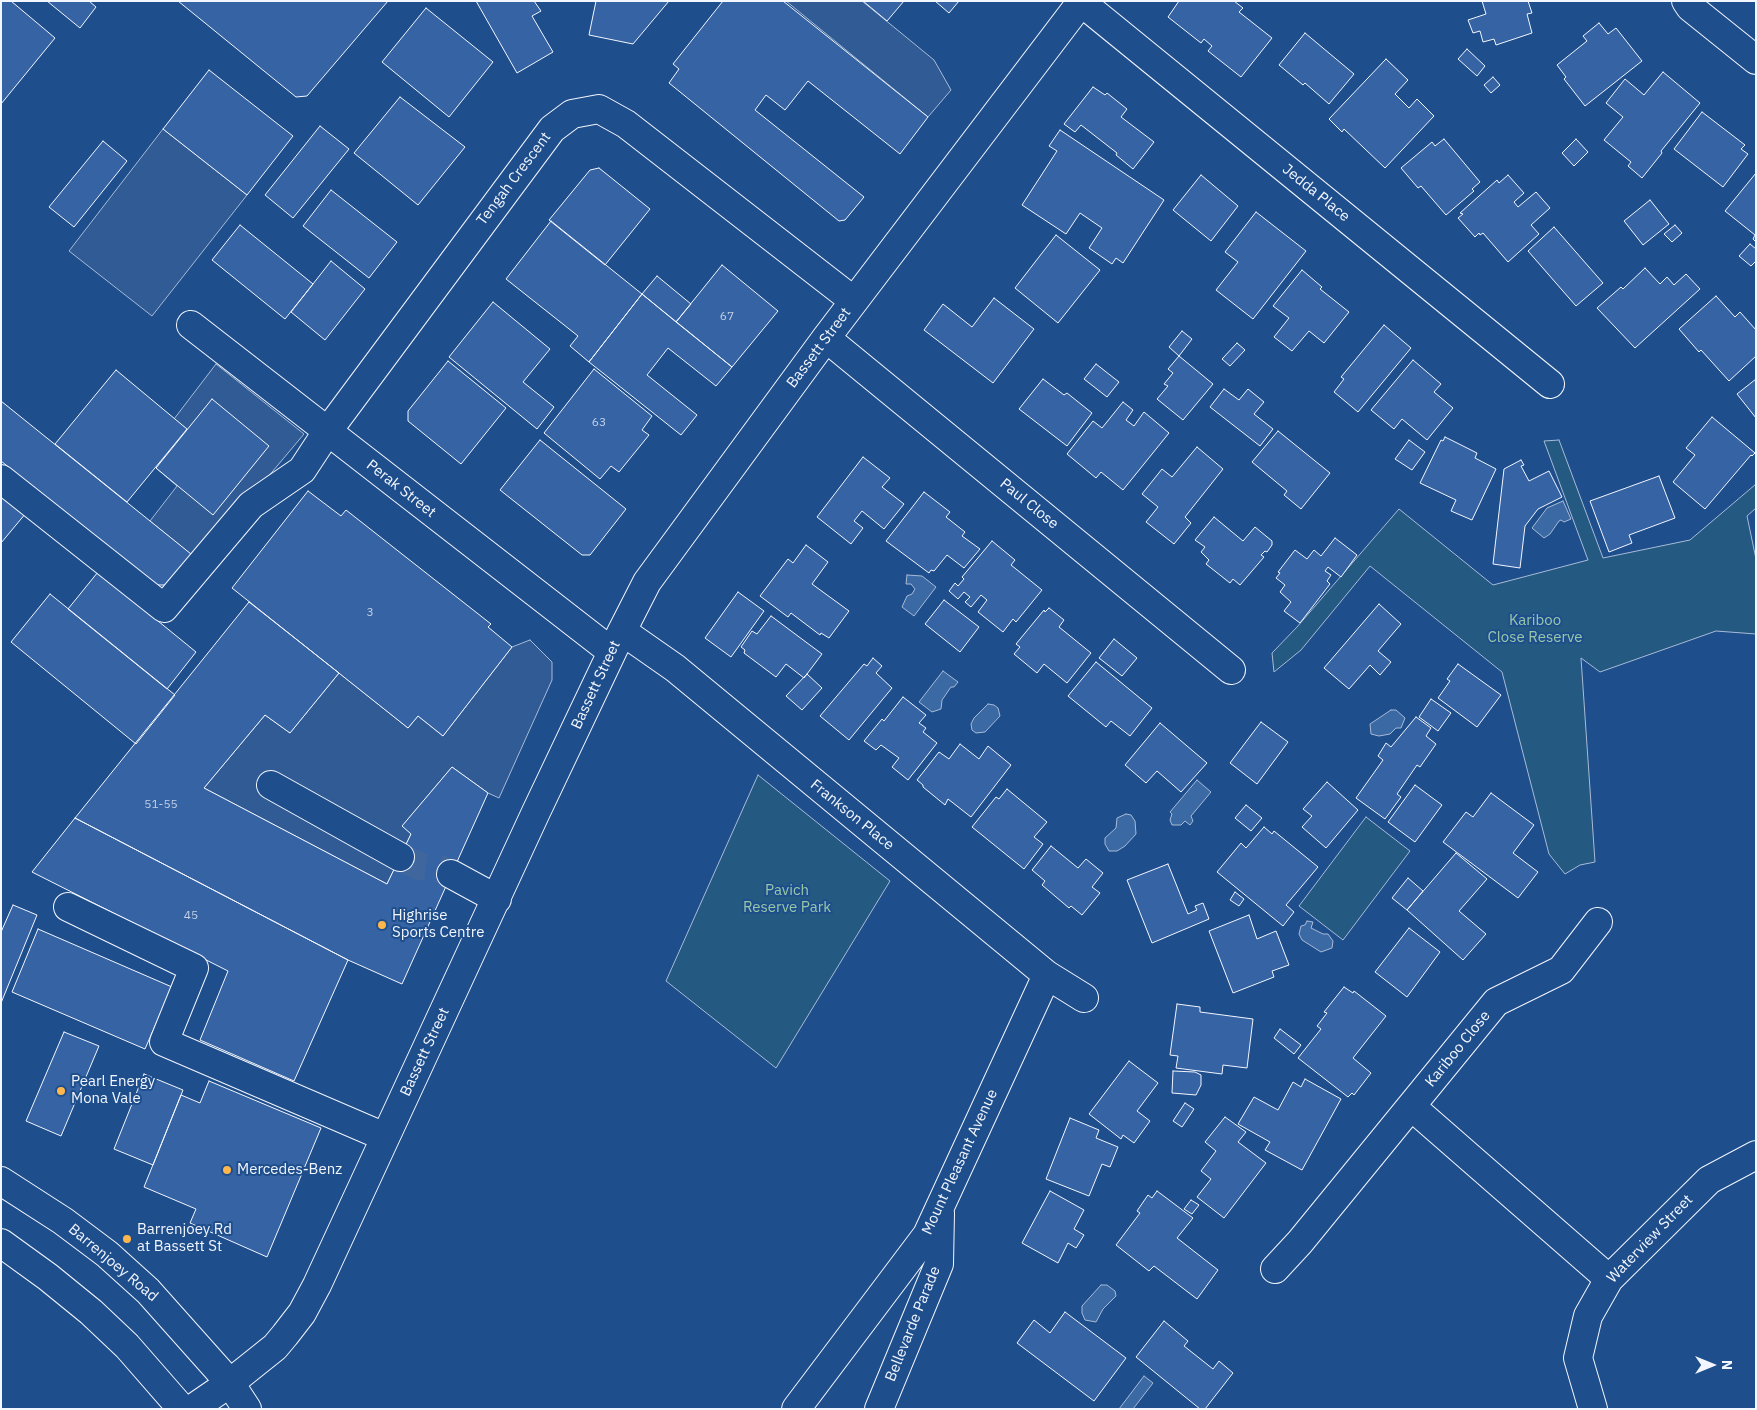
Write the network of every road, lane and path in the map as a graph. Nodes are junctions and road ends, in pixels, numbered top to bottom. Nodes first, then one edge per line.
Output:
1 (1686, 1) edge
2 (1082, 2) edge
3 (1756, 60) edge
4 (854, 301) junction
5 (191, 325) dead end
6 (826, 338) junction
7 (1550, 384) dead end
8 (327, 432) junction
9 (1, 479) edge
10 (617, 641) junction
11 (1231, 670) dead end
12 (271, 786) dead end
13 (400, 856) tunnel mouth
14 (451, 874) tunnel mouth
15 (497, 898) junction
16 (68, 907) dead end
17 (1598, 922) dead end
18 (1047, 975) junction
19 (1084, 998) dead end
20 (1412, 1107) junction
21 (385, 1137) junction
22 (1756, 1155) edge
23 (1, 1181) edge
24 (940, 1207) junction
25 (1, 1243) edge
26 (1276, 1269) dead end
27 (1608, 1279) junction
28 (230, 1383) junction
29 (182, 1409) edge
30 (192, 1409) edge
31 (247, 1409) edge
32 (796, 1409) edge
33 (879, 1409) edge
34 (1593, 1409) edge

1 - 3 street
2 - 4 street, Bassett Street
2 - 7 street, Jedda Place
4 - 6 street, Bassett Street
4 - 8 street, Tengah Crescent
5 - 8 street, Perak Street
6 - 10 street, Bassett Street
6 - 11 street, Paul Close
8 - 9 street, Tengah Crescent
8 - 10 street, Perak Street
10 - 15 street, Bassett Street
10 - 18 street, Frankson Place
12 - 13 street
14 - 15 street
15 - 21 street, Bassett Street
16 - 21 street
17 - 20 street, Kariboo Close
18 - 19 street, Frankson Place
18 - 24 street, Mount Pleasant Avenue
20 - 26 street, Kariboo Close
20 - 27 street
21 - 28 street, Bassett Street
22 - 27 street, Waterview Street
23 - 28 street, Barrenjoey Road
24 - 32 street, Mount Pleasant Avenue
24 - 33 street, Bellevarde Parade
25 - 29 street
27 - 34 street, Waterview Street
28 - 30 street, Bassett Street
28 - 31 street, Barrenjoey Road

